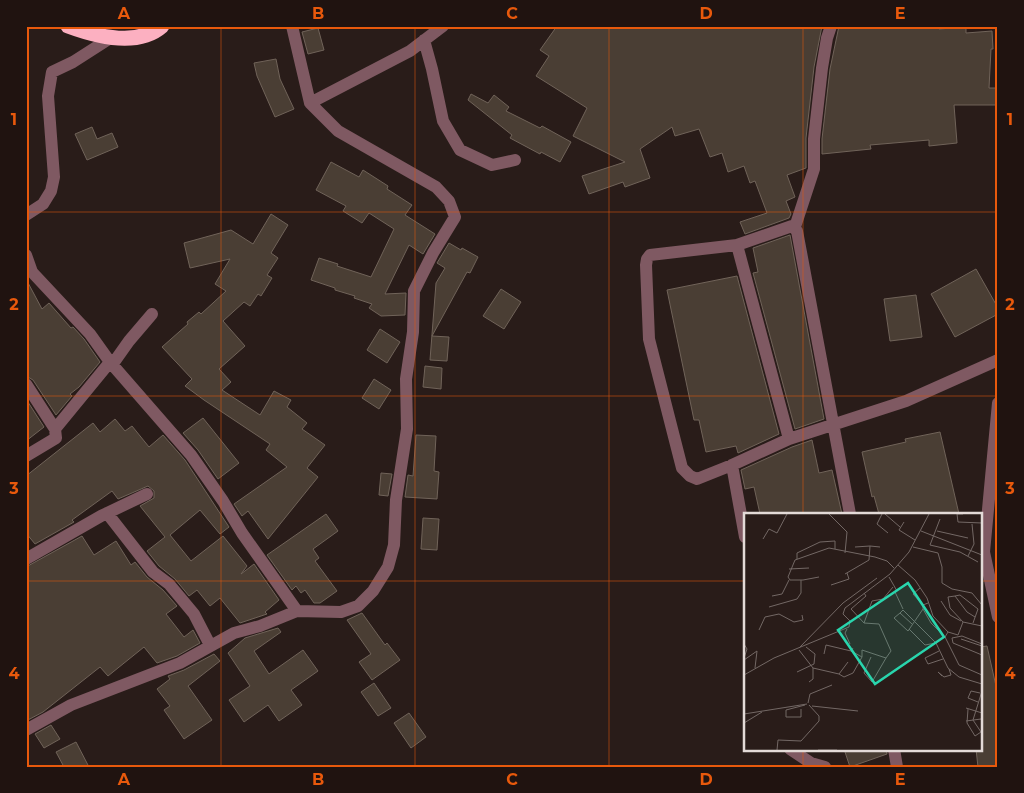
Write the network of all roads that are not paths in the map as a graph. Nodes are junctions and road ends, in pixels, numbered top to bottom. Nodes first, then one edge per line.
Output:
1 (68, 26) edge
2 (162, 26) edge
3 (292, 26) edge
4 (443, 26) edge
5 (831, 26) edge
6 (112, 37) junction
7 (424, 40) junction
8 (310, 103) junction
9 (515, 160) dead end
10 (26, 216) edge
11 (795, 227) junction
12 (737, 245) junction
13 (26, 255) edge
14 (29, 274) edge
15 (152, 314) dead end
16 (998, 360) edge
17 (111, 364) junction
18 (26, 384) edge
19 (998, 403) edge
20 (835, 424) junction
21 (55, 429) junction
22 (789, 439) junction
23 (26, 456) edge
24 (732, 465) junction
25 (147, 494) dead end
26 (850, 513) edge
27 (107, 514) junction
28 (744, 531) edge
29 (26, 559) edge
30 (297, 611) junction
31 (998, 617) edge
32 (210, 645) junction
33 (26, 730) edge
34 (792, 750) edge
35 (894, 750) edge
36 (825, 767) edge
37 (898, 767) edge

1 - 6 highway
2 - 6 highway
3 - 8 street
4 - 7 street
5 - 11 street
6 - 10 street
7 - 8 street
7 - 9 street
8 - 30 street
11 - 12 street
11 - 20 street
12 - 22 street
12 - 24 street
13 - 14 street
14 - 17 street
15 - 17 street
16 - 20 street
17 - 21 street
17 - 30 street
18 - 21 street
19 - 31 street
20 - 22 street
20 - 26 street
21 - 23 street
22 - 24 street
24 - 28 street
25 - 27 street
27 - 29 street
27 - 32 street
30 - 32 street
32 - 33 street
34 - 36 street
35 - 37 street

